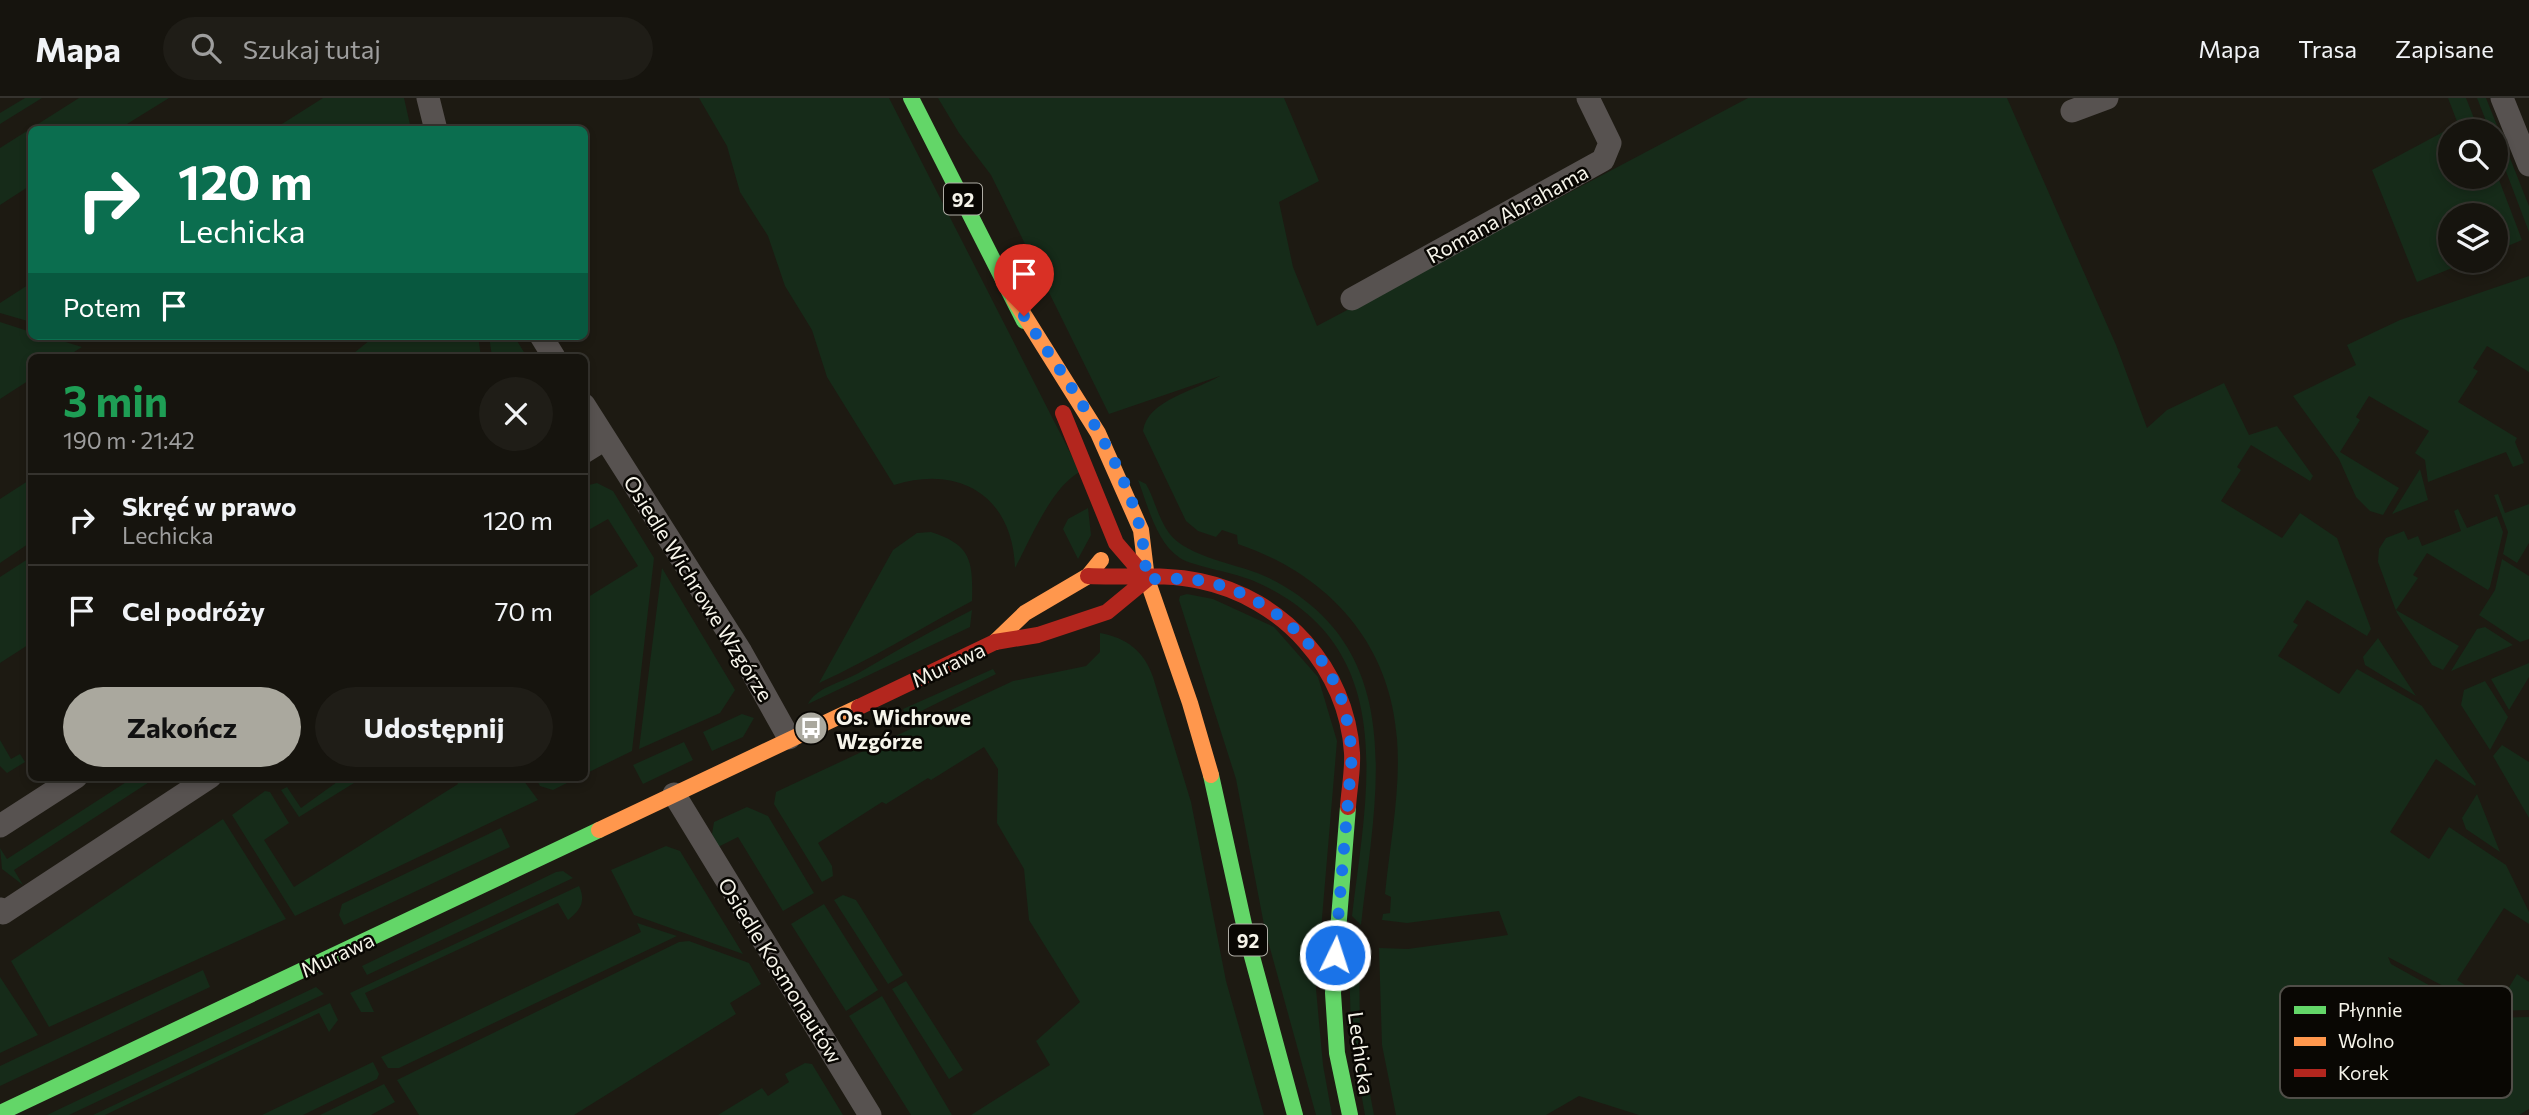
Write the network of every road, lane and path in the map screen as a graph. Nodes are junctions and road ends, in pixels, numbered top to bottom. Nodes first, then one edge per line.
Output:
1 (428, 98) edge
2 (911, 98) edge
3 (1588, 98) edge
4 (2107, 98) edge
5 (2502, 98) edge
6 (2072, 111) dead end
7 (435, 126) edge
8 (2529, 165) edge
9 (1014, 299) junction
10 (1352, 299) dead end
11 (588, 411) edge
12 (605, 439) junction
13 (588, 450) edge
14 (1116, 543) junction
15 (1088, 576) junction
16 (1147, 579) junction
17 (995, 642) junction
18 (789, 738) junction
19 (70, 781) edge
20 (204, 781) edge
21 (674, 794) junction
22 (0, 826) edge
23 (0, 909) edge
24 (0, 1113) edge
25 (870, 1115) edge
26 (1295, 1115) edge
27 (1350, 1115) edge

1 - 7 street
2 - 9 street, 92
3 - 10 street, Romana Abrahama
4 - 6 street
5 - 8 street
9 - 14 street, 92
9 - 16 street, 92
11 - 12 street, Osiedle Wichrowe Wzgórze
12 - 13 street
12 - 18 street, Osiedle Wichrowe Wzgórze
14 - 15 street, Murawa
14 - 16 street, 92
15 - 16 street
15 - 17 street, Murawa
16 - 17 street, Murawa
16 - 26 street, 92
16 - 27 street, Lechicka
17 - 18 street, Murawa
18 - 21 street, Murawa
19 - 22 street
20 - 23 street
21 - 24 street, Murawa
21 - 25 street, Osiedle Kosmonautów

